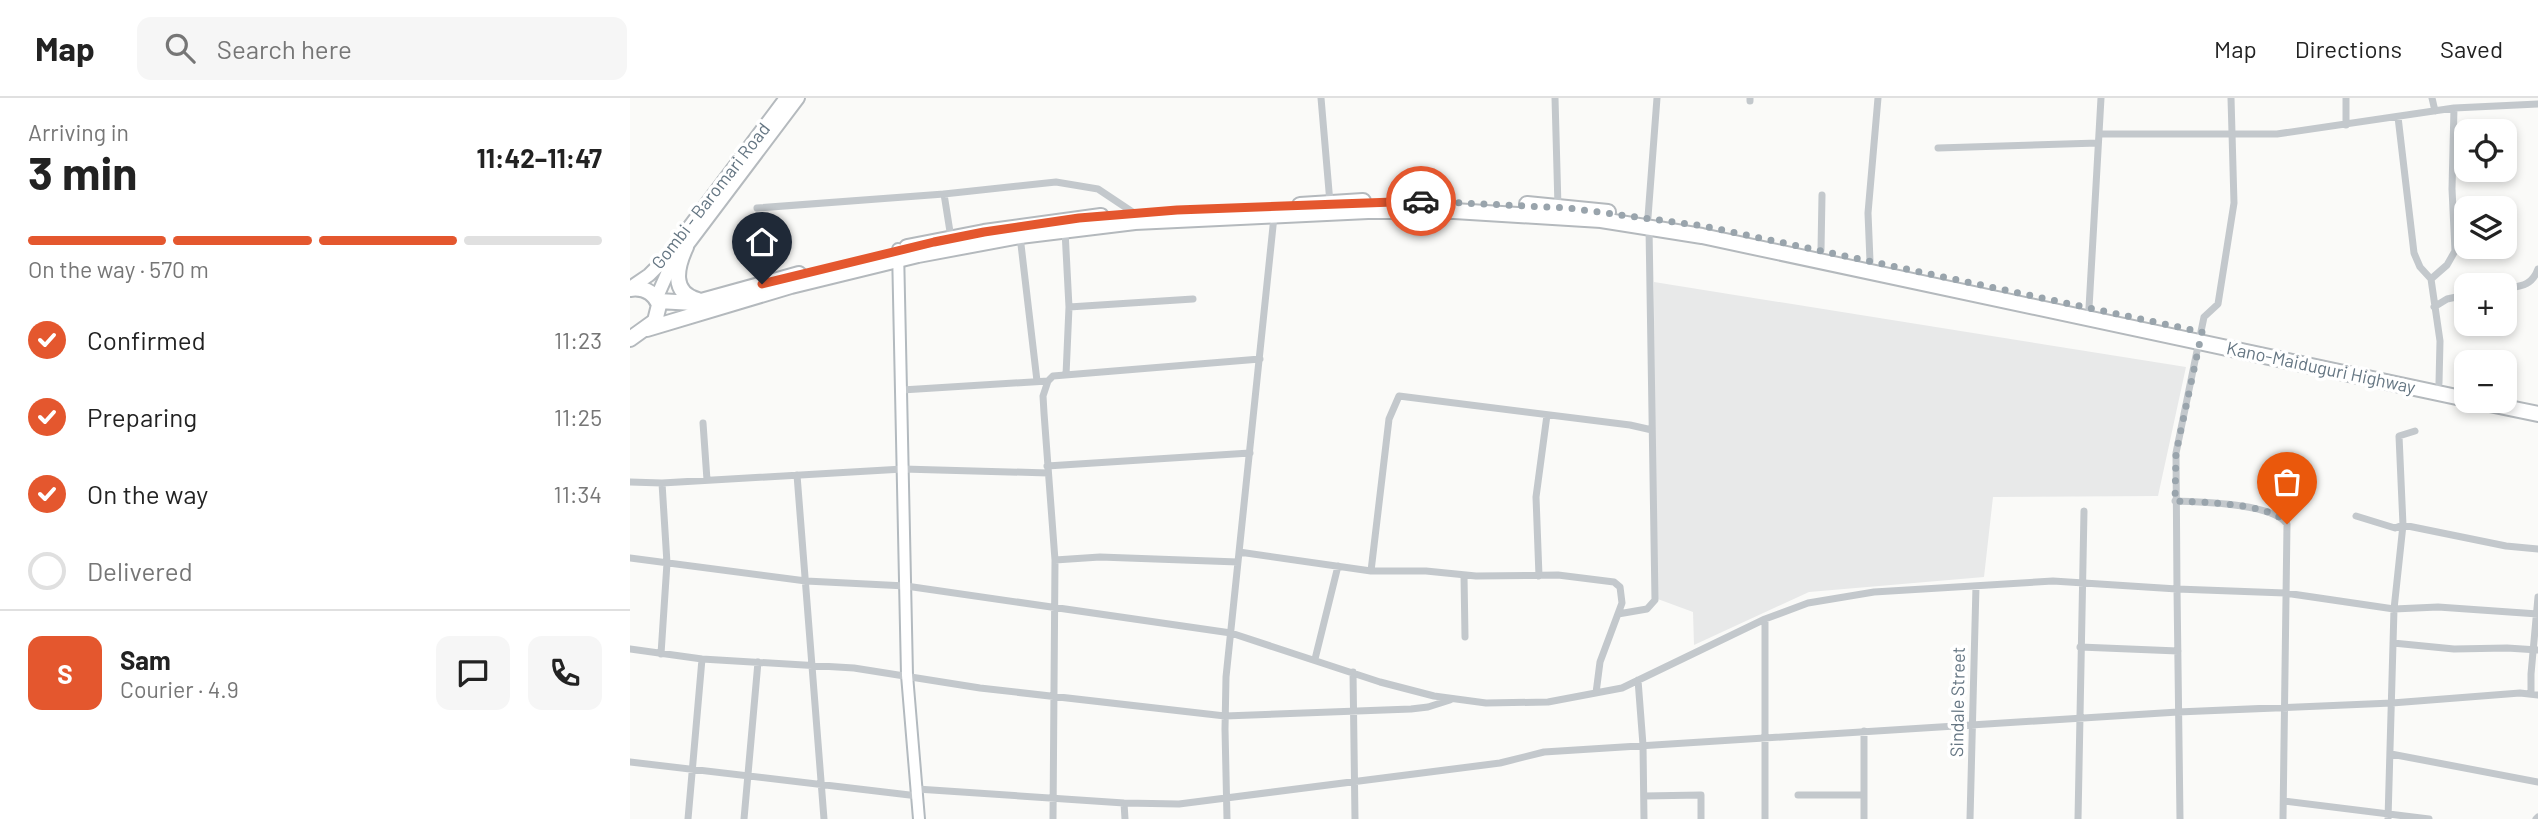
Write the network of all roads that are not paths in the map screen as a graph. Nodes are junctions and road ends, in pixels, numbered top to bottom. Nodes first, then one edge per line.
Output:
1 (786, 98) edge
2 (798, 98) edge
3 (1321, 98) edge
4 (1555, 98) edge
5 (1657, 98) edge
6 (1878, 98) edge
7 (2101, 98) edge
8 (2231, 98) edge
9 (2346, 98) edge
10 (2432, 98) edge
11 (2538, 104) edge
12 (2454, 108) junction
13 (2435, 111) junction
14 (2398, 117) junction
15 (2346, 125) junction
16 (2099, 134) junction
17 (2232, 136) junction
18 (2098, 143) junction
19 (1938, 148) dead end
20 (944, 194) junction
21 (1822, 195) dead end
22 (1330, 203) junction
23 (1558, 207) junction
24 (757, 208) dead end
25 (1275, 211) junction
26 (1134, 213) junction
27 (1648, 222) junction
28 (1065, 231) junction
29 (1020, 236) junction
30 (951, 238) junction
31 (686, 247) junction
32 (1821, 250) junction
33 (898, 254) junction
34 (1870, 261) junction
35 (2538, 269) edge
36 (2431, 279) junction
37 (2517, 287) edge
38 (630, 288) edge
39 (2454, 298) edge
40 (1193, 299) dead end
41 (657, 300) junction
42 (703, 301) junction
43 (1069, 307) junction
44 (2434, 307) junction
45 (2088, 308) junction
46 (647, 329) junction
47 (2201, 337) junction
48 (630, 339) edge
49 (1260, 359) junction
50 (1066, 375) junction
51 (1037, 381) junction
52 (1048, 381) junction
53 (2439, 383) junction
54 (2454, 386) edge
55 (902, 390) junction
56 (2454, 396) edge
57 (2517, 400) edge
58 (2538, 405) edge
59 (2517, 410) edge
60 (2538, 414) edge
61 (1548, 415) junction
62 (703, 423) dead end
63 (1652, 430) junction
64 (2415, 432) dead end
65 (1250, 453) junction
66 (903, 469) junction
67 (1048, 469) junction
68 (797, 475) junction
69 (707, 480) junction
70 (630, 482) edge
71 (662, 483) junction
72 (2175, 501) junction
73 (2084, 511) dead end
74 (2356, 516) dead end
75 (2403, 525) junction
76 (2538, 549) edge
77 (1239, 552) junction
78 (630, 558) edge
79 (1055, 560) junction
80 (1238, 562) junction
81 (667, 563) junction
82 (1338, 566) junction
83 (1371, 571) junction
84 (1464, 575) junction
85 (1539, 576) junction
86 (806, 581) junction
87 (2081, 583) junction
88 (905, 586) junction
89 (1976, 586) junction
90 (2177, 589) junction
91 (2285, 593) junction
92 (2538, 597) edge
93 (1055, 609) junction
94 (2394, 609) junction
95 (1618, 614) junction
96 (2538, 614) edge
97 (1765, 619) junction
98 (1231, 633) junction
99 (1465, 637) dead end
100 (2393, 643) junction
101 (2080, 647) junction
102 (630, 649) edge
103 (2535, 650) edge
104 (2178, 651) junction
105 (661, 654) junction
106 (702, 659) junction
107 (1315, 660) junction
108 (758, 662) junction
109 (810, 664) junction
110 (1353, 672) junction
111 (907, 676) junction
112 (1638, 680) junction
113 (1596, 693) junction
114 (2535, 695) edge
115 (1055, 697) junction
116 (1454, 699) junction
117 (2392, 703) junction
118 (2284, 707) junction
119 (1353, 709) junction
120 (2178, 712) junction
121 (1225, 716) junction
122 (2079, 718) junction
123 (1974, 725) junction
124 (1864, 731) junction
125 (1765, 737) junction
126 (1643, 745) junction
127 (2391, 754) junction
128 (630, 762) edge
129 (691, 768) junction
130 (747, 775) junction
131 (1354, 782) junction
132 (2538, 782) edge
133 (822, 785) junction
134 (917, 792) junction
135 (1798, 795) dead end
136 (1864, 795) junction
137 (1644, 796) junction
138 (1054, 797) junction
139 (1226, 799) junction
140 (2284, 801) junction
141 (1124, 803) junction
142 (2388, 816) edge
143 (688, 819) edge
144 (744, 819) edge
145 (824, 819) edge
146 (919, 819) edge
147 (1053, 819) edge
148 (1125, 819) edge
149 (1227, 819) edge
150 (1355, 819) edge
151 (1644, 819) edge
152 (1701, 819) edge
153 (1765, 819) edge
154 (1864, 819) edge
155 (1970, 819) edge
156 (2078, 819) edge
157 (2180, 819) edge
158 (2283, 819) edge
159 (2429, 819) edge

1 - 38 main road, Gombi - Baromari Road
2 - 31 main road, Gombi - Baromari Road
3 - 22 street
4 - 23 street
5 - 27 street
6 - 34 street
7 - 16 street
8 - 17 street
9 - 15 street
10 - 13 street
11 - 12 street
12 - 13 street
12 - 36 street
13 - 14 street
14 - 15 street
14 - 36 street
15 - 17 street
16 - 17 street
16 - 18 street
17 - 47 street
18 - 19 street
18 - 45 street
20 - 24 street
20 - 26 street
20 - 30 street
21 - 32 street
22 - 23 highway, Kano-Maiduguri Highway
22 - 25 highway, Kano-Maiduguri Highway
23 - 27 highway, Kano-Maiduguri Highway
25 - 26 highway, Kano-Maiduguri Highway
25 - 27 highway, Kano-Maiduguri Highway
25 - 28 highway, Kano-Maiduguri Highway
25 - 49 street
26 - 30 highway, Kano-Maiduguri Highway
27 - 32 highway, Kano-Maiduguri Highway
27 - 47 highway, Kano-Maiduguri Highway
27 - 63 street
28 - 29 highway, Kano-Maiduguri Highway
28 - 43 street
29 - 33 highway, Kano-Maiduguri Highway
29 - 51 street
30 - 33 highway, Kano-Maiduguri Highway
31 - 41 main road, Gombi - Baromari Road
31 - 42 highway
32 - 34 highway, Kano-Maiduguri Highway
33 - 42 highway, Kano-Maiduguri Highway
33 - 46 highway, Kano-Maiduguri Highway
33 - 55 street
34 - 45 highway, Kano-Maiduguri Highway
35 - 37 street
36 - 44 street
38 - 41 highway, Kano-Maiduguri Highway
39 - 44 street
40 - 43 street
41 - 42 highway, Kano-Maiduguri Highway
41 - 46 highway
43 - 50 street
44 - 53 street
45 - 47 highway, Kano-Maiduguri Highway
46 - 48 highway, Kano-Maiduguri Highway
47 - 53 highway, Kano-Maiduguri Highway
47 - 56 highway, Kano-Maiduguri Highway
47 - 72 street
49 - 50 street
49 - 65 street
50 - 52 street
51 - 52 street
51 - 55 street
52 - 67 street
53 - 54 highway, Kano-Maiduguri Highway
55 - 66 street
57 - 58 highway
59 - 60 highway
61 - 63 street
61 - 83 street
61 - 85 street
62 - 69 street
63 - 95 street
64 - 75 street
65 - 67 street
65 - 77 street
66 - 67 street
66 - 68 street
66 - 88 street
67 - 79 street
68 - 69 street
68 - 86 street
69 - 71 street
70 - 71 street
71 - 81 street
72 - 90 street
72 - 91 street
73 - 87 street
74 - 75 street
75 - 76 street
75 - 94 street
77 - 80 street
77 - 82 street
78 - 81 street
79 - 80 street
79 - 93 street
80 - 98 street
81 - 86 street
81 - 105 street
82 - 83 street
82 - 107 street
83 - 84 street
84 - 85 street
84 - 99 street
85 - 95 street
86 - 88 street
86 - 109 street
87 - 89 street
87 - 90 street
87 - 101 street
88 - 93 street
88 - 111 street
89 - 97 street
89 - 123 street, Sindale Street
90 - 91 street
90 - 104 street
91 - 94 street
91 - 118 street
92 - 96 street
93 - 98 street
93 - 115 street
94 - 96 street
94 - 100 street
95 - 113 street
96 - 103 street
97 - 112 street
97 - 125 street
98 - 107 street
98 - 121 street
100 - 103 street
100 - 117 street
101 - 104 street
101 - 122 street
102 - 105 street
103 - 114 street
104 - 120 street
105 - 106 street
106 - 108 street
106 - 129 street
107 - 110 street
108 - 109 street
108 - 130 street
109 - 111 street
109 - 133 street
110 - 116 street
110 - 119 street
111 - 115 street
111 - 134 street
112 - 113 street
112 - 126 street
113 - 116 street
114 - 117 street
115 - 121 street
115 - 138 street
116 - 119 street
117 - 118 street
117 - 127 street
118 - 120 street
118 - 140 street
119 - 121 street
119 - 131 street
120 - 122 street
120 - 157 street
121 - 139 street
122 - 123 street
122 - 156 street
123 - 124 street
123 - 155 street, Sindale Street
124 - 125 street
124 - 136 street
125 - 126 street
125 - 153 street
126 - 131 street
126 - 137 street
127 - 132 street
127 - 142 street
128 - 129 street
129 - 130 street
129 - 143 street
130 - 133 street
130 - 144 street
131 - 139 street
131 - 150 street
133 - 134 street
133 - 145 street
134 - 138 street
134 - 146 street
135 - 136 street
136 - 154 street
137 - 151 street
137 - 152 street
138 - 141 street
138 - 147 street
139 - 141 street
139 - 149 street
140 - 142 street
140 - 158 street
141 - 148 street
142 - 159 street

